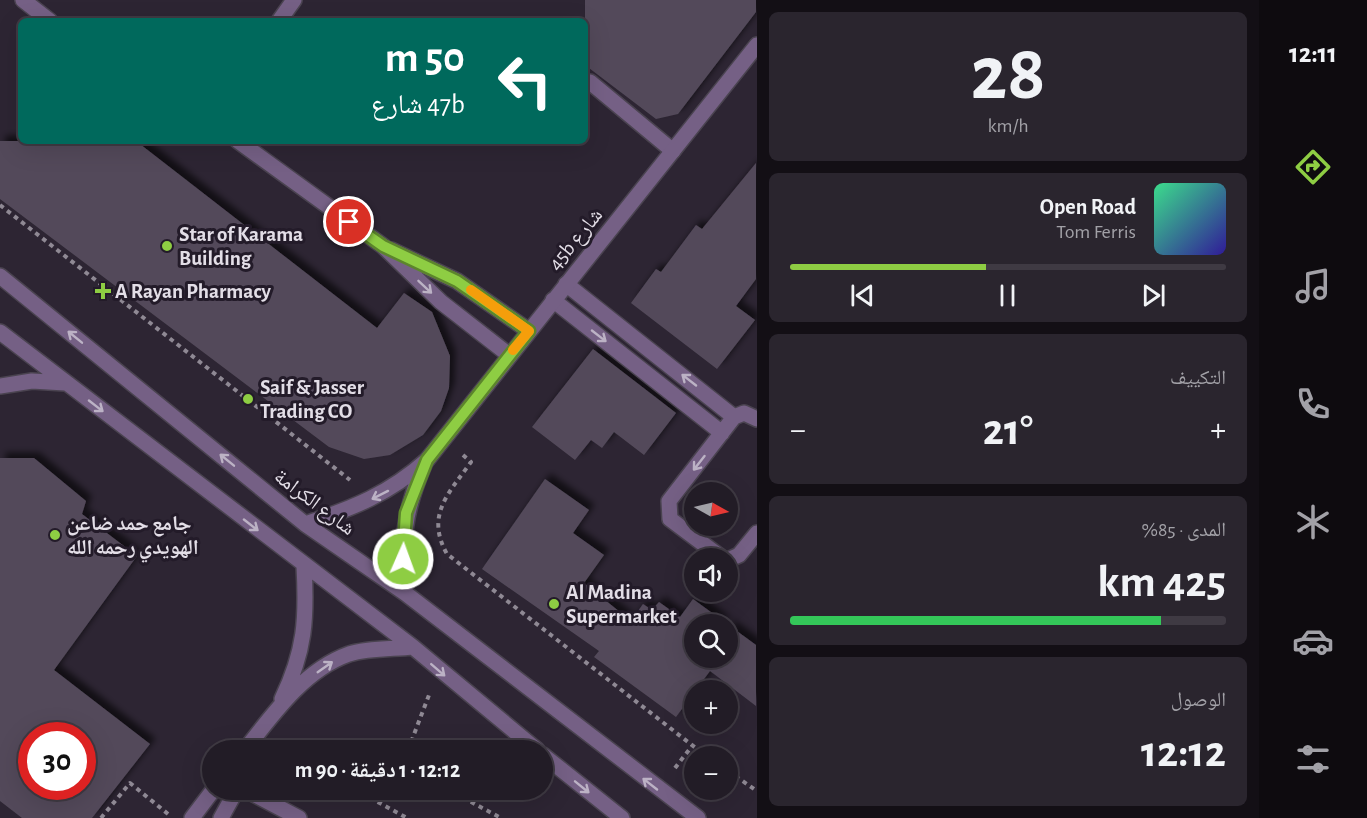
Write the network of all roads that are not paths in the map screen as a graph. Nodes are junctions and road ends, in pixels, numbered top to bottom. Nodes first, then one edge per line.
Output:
1 (23, 0) edge
2 (294, 0) edge
3 (46, 18) edge
4 (281, 18) edge
5 (756, 45) edge
6 (590, 82) dead end
7 (242, 144) edge
8 (673, 151) junction
9 (383, 246) junction
10 (0, 276) edge
11 (566, 284) junction
12 (553, 300) junction
13 (529, 331) junction
14 (0, 332) edge
15 (509, 355) junction
16 (66, 383) junction
17 (0, 386) edge
18 (734, 417) junction
19 (756, 419) edge
20 (722, 433) junction
21 (427, 460) junction
22 (304, 524) junction
23 (756, 533) edge
24 (709, 548) edge
25 (738, 555) edge
26 (304, 566) junction
27 (405, 593) junction
28 (413, 647) junction
29 (280, 705) junction
30 (253, 740) edge
31 (524, 740) edge
32 (553, 763) edge
33 (206, 800) edge
34 (231, 800) edge
35 (260, 800) edge
36 (281, 814) edge
37 (192, 818) edge
38 (221, 818) edge
39 (299, 818) edge
40 (622, 818) edge
41 (698, 818) edge

1 - 3 street
2 - 4 street
5 - 8 street, 45b شارع
6 - 8 street
7 - 9 street
8 - 11 street, 45b شارع
9 - 13 street
9 -> 15 street
22 -> 10 street, شارع الكرامة
11 - 12 street, 45b شارع
18 -> 11 street
12 - 13 street, 45b شارع
12 -> 20 street
13 - 15 street, 45b شارع
14 - 16 street
15 - 21 street, 45b شارع
16 - 17 street
16 -> 26 street
18 - 19 street
18 - 20 street
20 -> 24 street
21 -> 22 street, 45b شارع
21 - 27 street, 45b شارع
22 - 27 street, شارع الكرامة
23 - 25 street
26 - 28 street
26 - 29 street
41 -> 27 street, شارع الكرامة
29 -> 28 street
28 -> 31 street
29 - 30 street
32 -> 40 street
33 - 37 street
34 - 38 street
35 - 36 street
36 - 39 street

